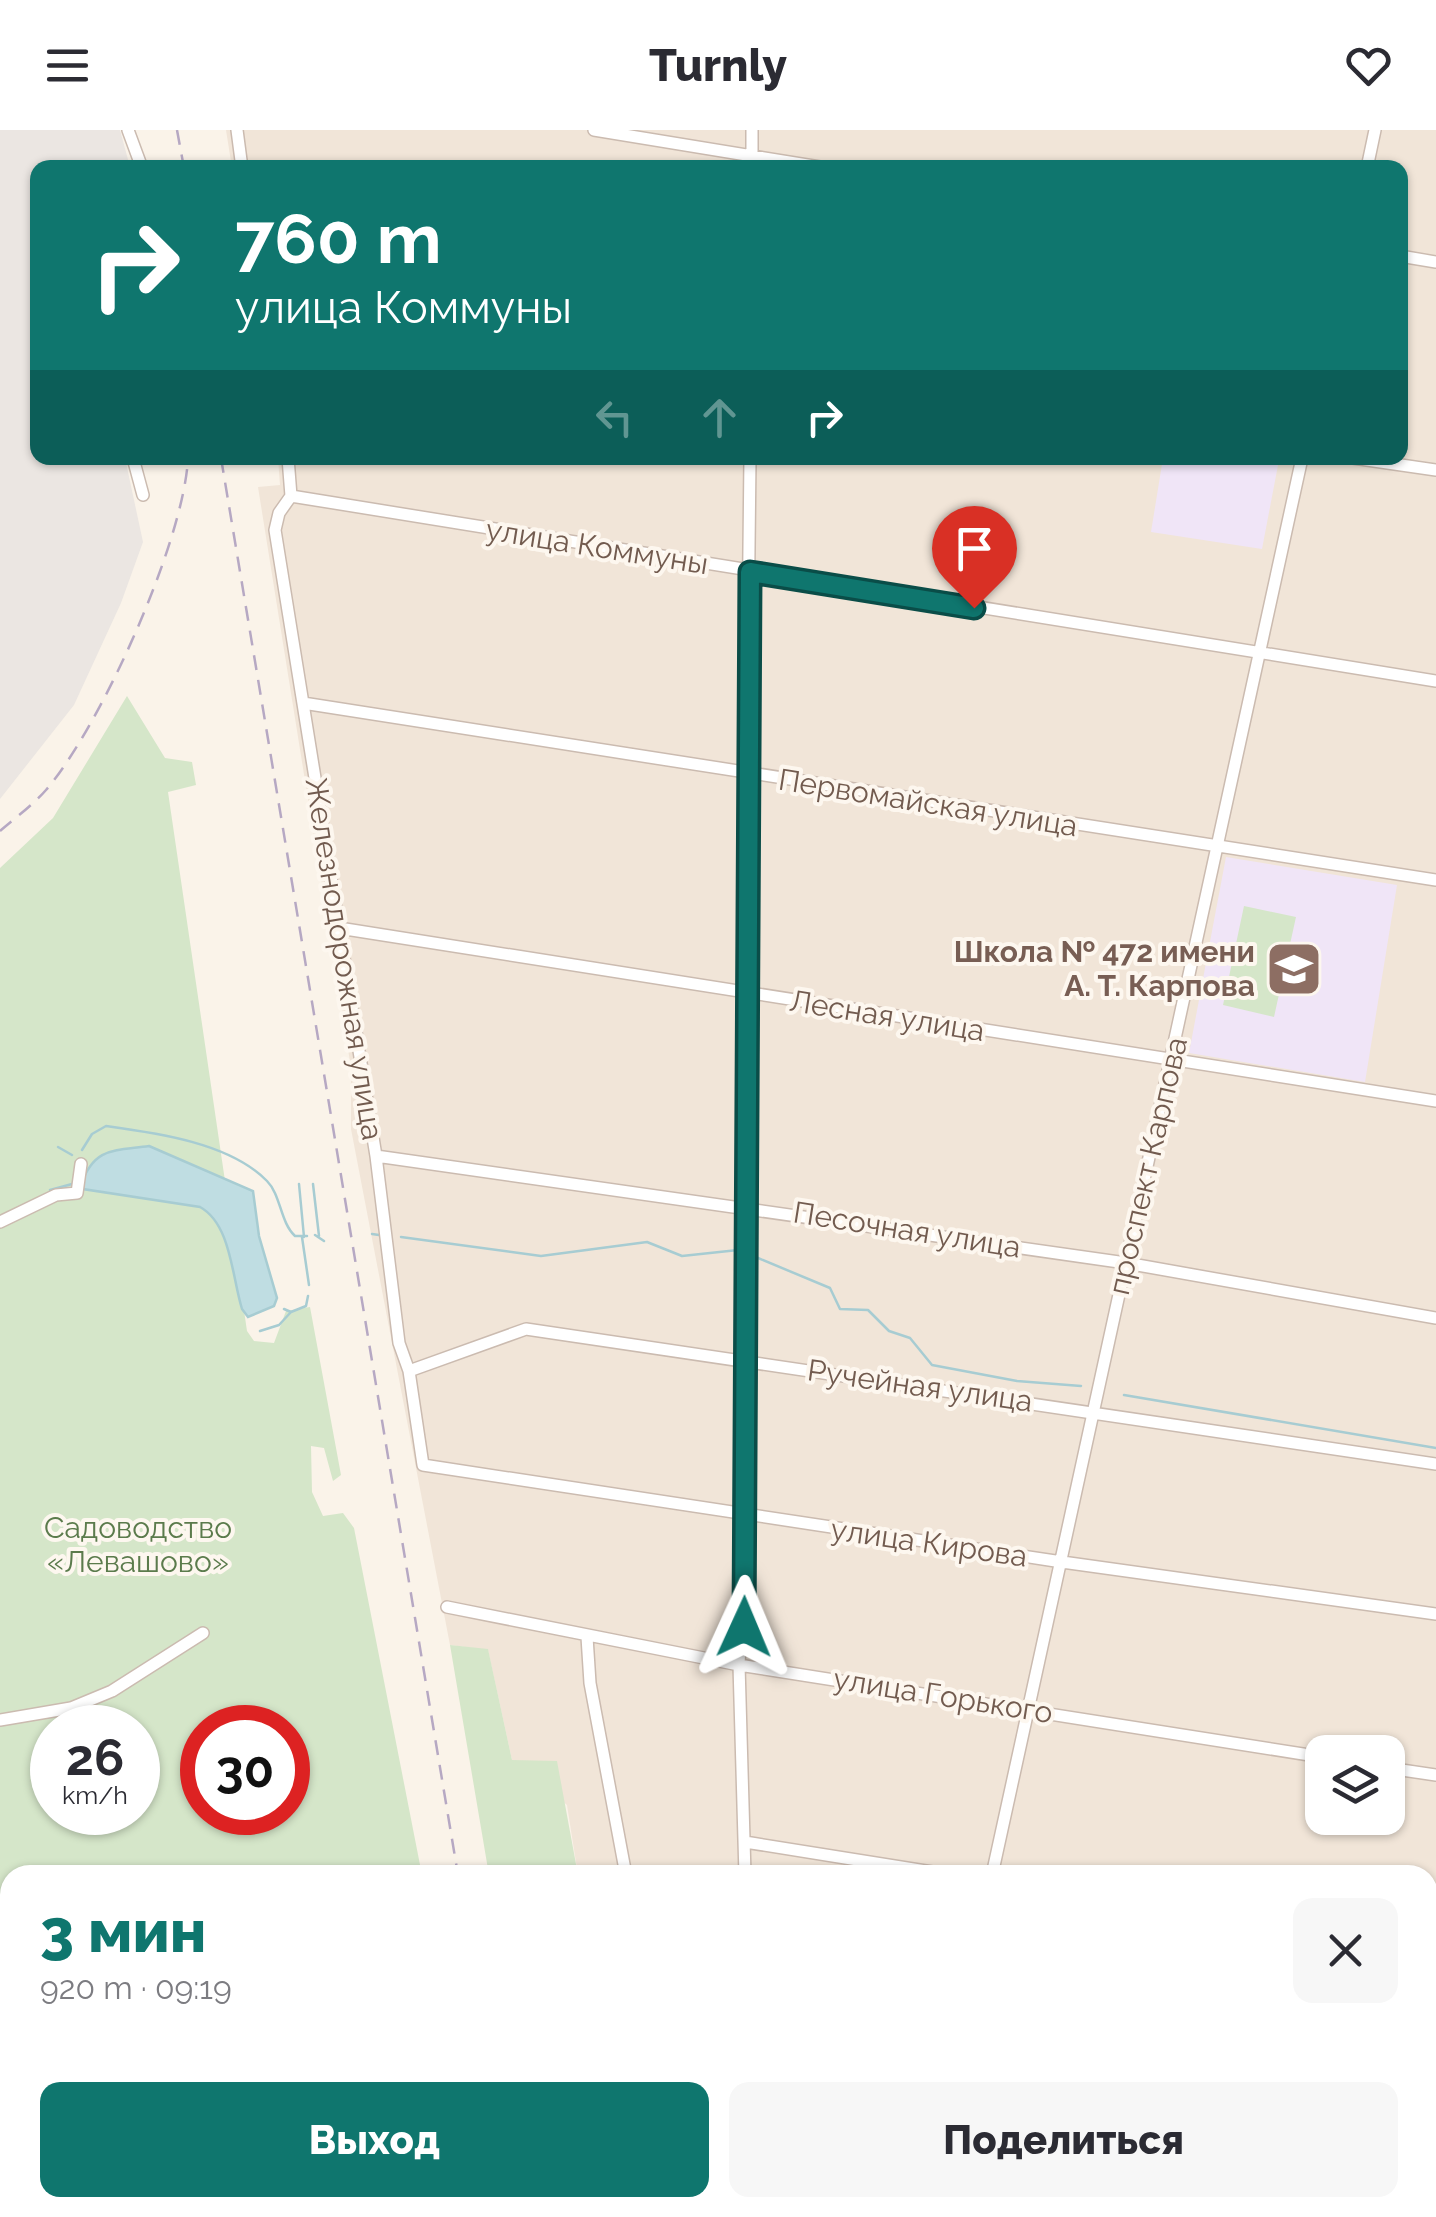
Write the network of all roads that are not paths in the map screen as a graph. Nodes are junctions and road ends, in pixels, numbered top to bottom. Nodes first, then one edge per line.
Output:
1 (128, 130) edge
2 (237, 130) edge
3 (594, 130) edge
4 (752, 130) edge
5 (1374, 130) edge
6 (139, 160) edge
7 (241, 160) edge
8 (742, 160) edge
9 (752, 160) edge
10 (1368, 160) edge
11 (1408, 257) edge
12 (1436, 262) edge
13 (135, 465) edge
14 (289, 465) edge
15 (750, 465) edge
16 (1300, 465) edge
17 (1402, 465) edge
18 (1436, 470) edge
19 (143, 495) dead end
20 (291, 496) junction
21 (750, 572) junction
22 (1259, 653) junction
23 (1436, 681) edge
24 (302, 702) junction
25 (748, 776) junction
26 (1217, 846) junction
27 (1436, 880) edge
28 (339, 928) junction
29 (744, 994) junction
30 (1172, 1058) junction
31 (1436, 1101) edge
32 (376, 1156) junction
33 (81, 1164) dead end
34 (746, 1206) junction
35 (0, 1222) edge
36 (1126, 1263) junction
37 (1436, 1318) edge
38 (744, 1362) junction
39 (409, 1371) junction
40 (1094, 1410) junction
41 (1436, 1464) edge
42 (423, 1466) joint
43 (746, 1516) junction
44 (1062, 1562) junction
45 (446, 1607) dead end
46 (1436, 1614) edge
47 (203, 1632) dead end
48 (587, 1637) junction
49 (739, 1665) junction
50 (1029, 1709) junction
51 (0, 1720) edge
52 (1305, 1755) edge
53 (1405, 1770) edge
54 (1436, 1775) edge
55 (746, 1842) junction
56 (624, 1865) edge
57 (745, 1865) edge
58 (889, 1865) edge
59 (994, 1865) edge

1 - 6 street
2 - 7 street
3 - 8 street
4 - 9 street
5 - 10 street
11 - 12 street
13 - 19 street
14 - 20 street, Железнодорожная улица
15 - 21 street
16 - 22 street, проспект Карпова
17 - 18 street
20 - 21 street, улица Коммуны
20 - 24 street, Железнодорожная улица
21 - 22 street, улица Коммуны
21 - 25 street
22 - 23 street, улица Коммуны
22 - 26 street, проспект Карпова
24 - 25 street, Первомайская улица
24 - 28 street, Железнодорожная улица
25 - 26 street, Первомайская улица
25 - 29 street
26 - 27 street, Первомайская улица
26 - 30 street, проспект Карпова
28 - 29 street, Лесная улица
28 - 32 street, Железнодорожная улица
29 - 30 street, Лесная улица
29 - 34 street
30 - 31 street, Лесная улица
30 - 36 street, проспект Карпова
32 - 34 street, Песочная улица
32 - 39 street, Железнодорожная улица
33 - 35 street
34 - 36 street, Песочная улица
34 - 38 street
36 - 37 street, Песочная улица
36 - 40 street, проспект Карпова
38 - 39 street, Ручейная улица
38 - 40 street, Ручейная улица
38 - 43 street
39 - 42 street, Железнодорожная улица
40 - 41 street, Ручейная улица
40 - 44 street, проспект Карпова
42 - 43 street, улица Кирова
43 - 44 street, улица Кирова
43 - 49 street
44 - 46 street, улица Кирова
44 - 50 street, проспект Карпова
45 - 48 street, улица Горького
47 - 51 street
48 - 49 street, улица Горького
48 - 56 street
49 - 50 street, улица Горького
49 - 55 street
50 - 52 street, улица Горького
50 - 59 street, проспект Карпова
53 - 54 street
55 - 57 street
55 - 58 street

